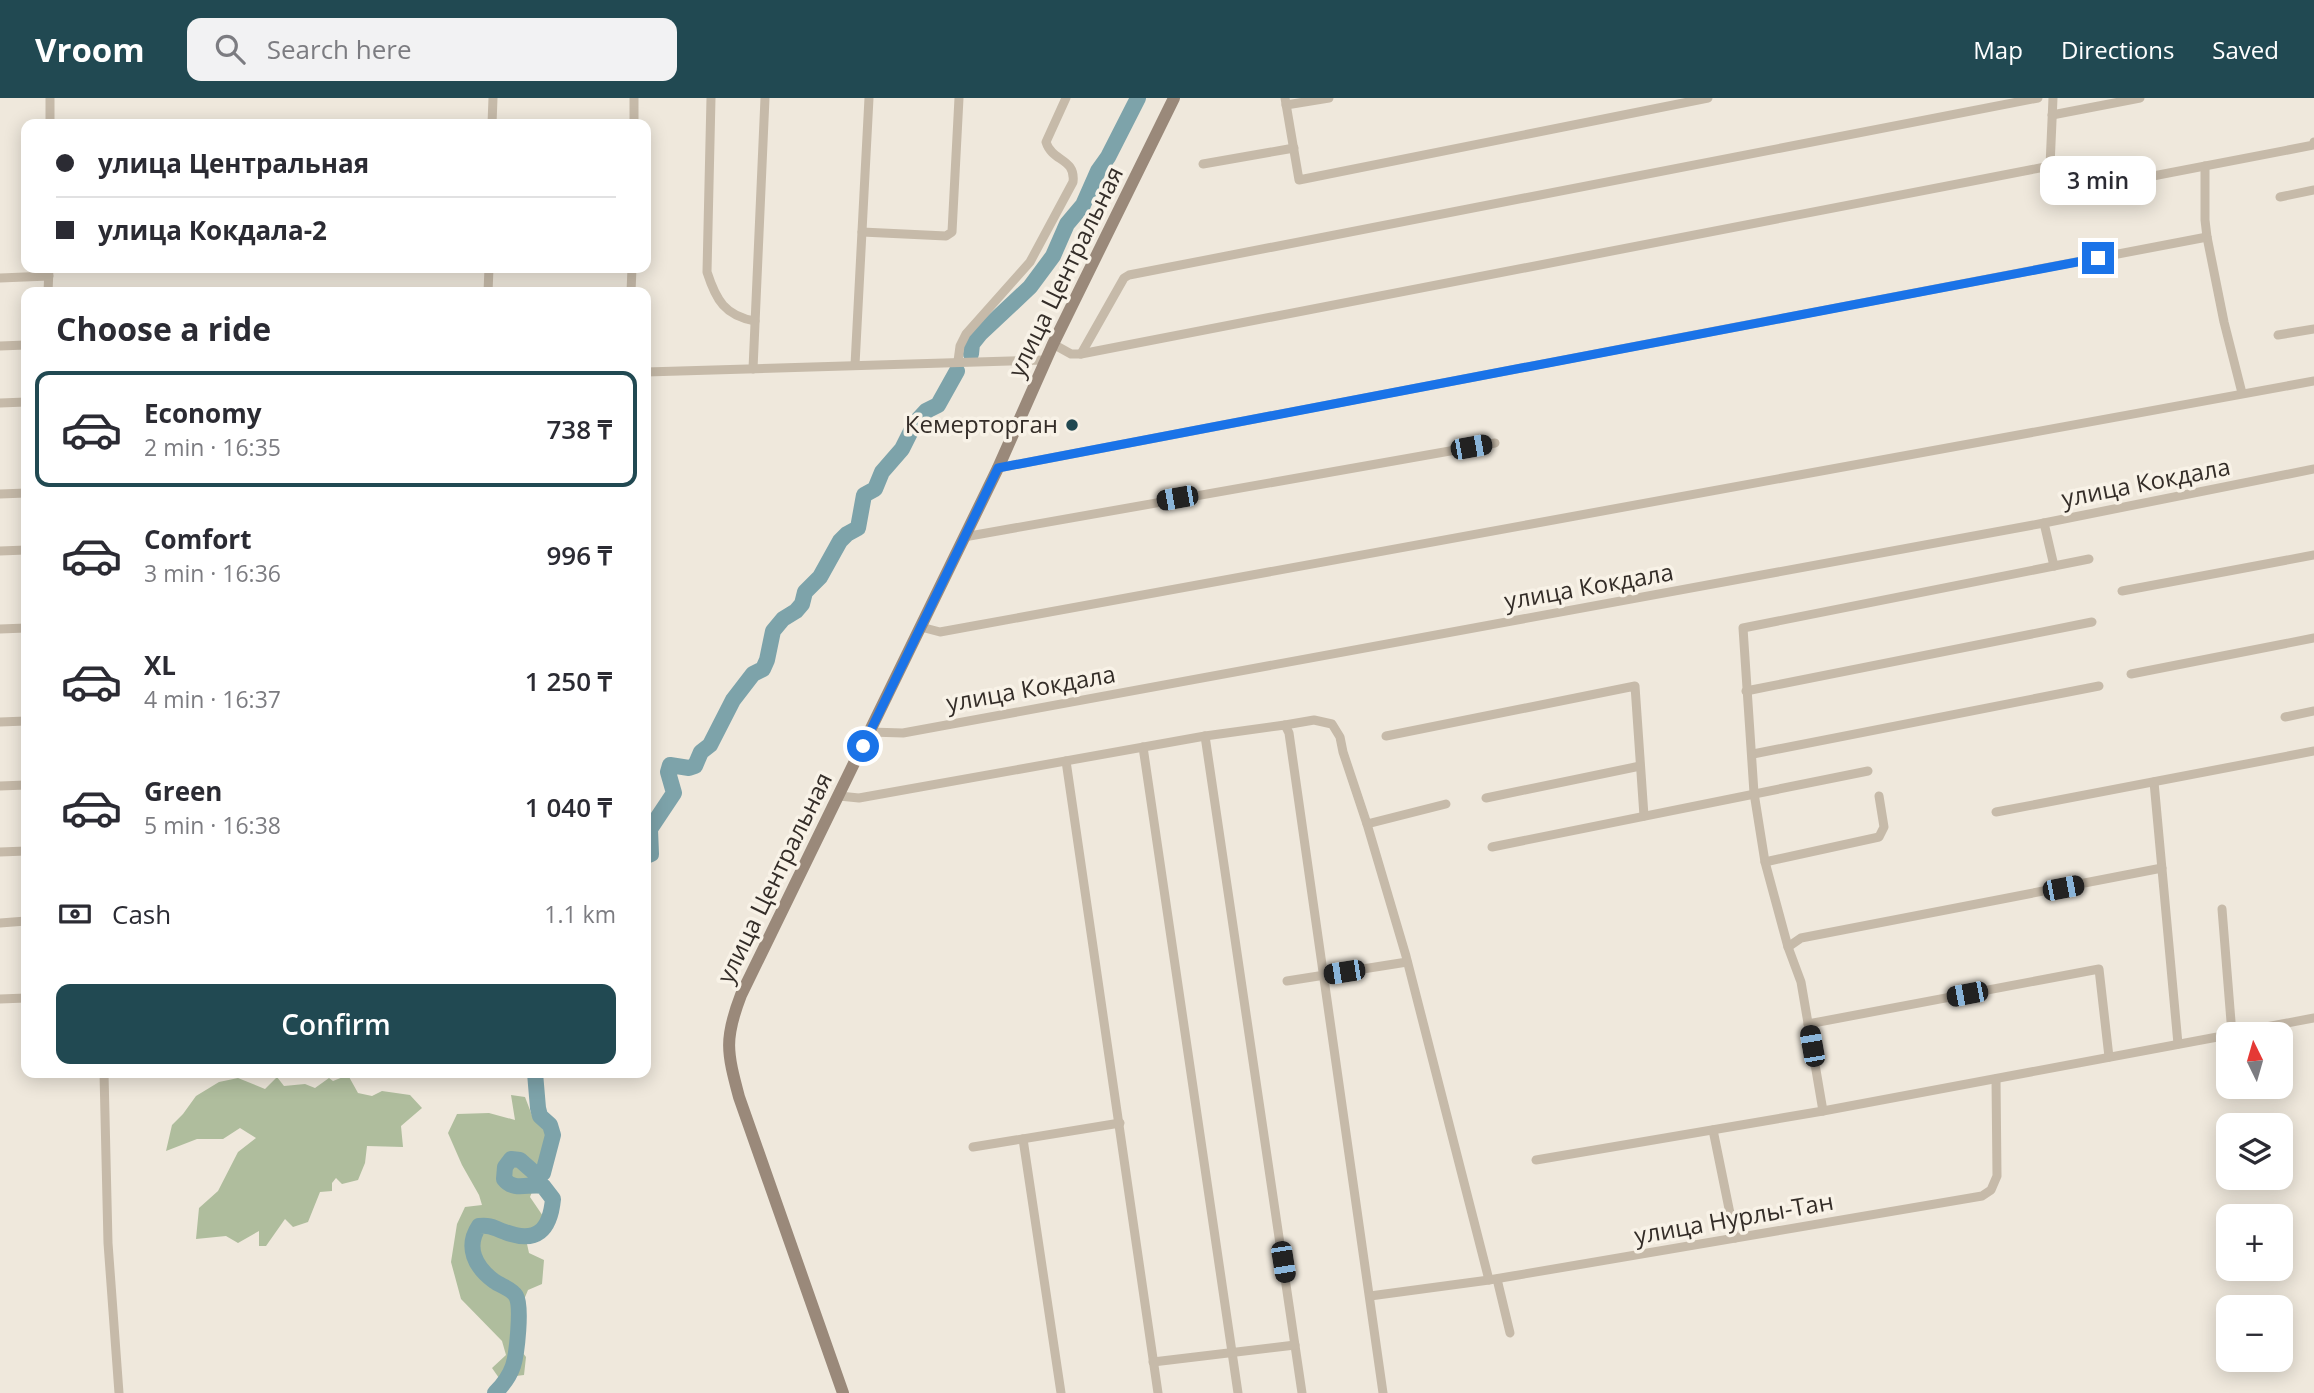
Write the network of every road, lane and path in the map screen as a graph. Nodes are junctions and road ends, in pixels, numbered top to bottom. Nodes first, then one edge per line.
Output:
1 (50, 98) edge
2 (493, 98) edge
3 (634, 98) edge
4 (711, 98) edge
5 (765, 98) edge
6 (869, 98) edge
7 (959, 98) edge
8 (1066, 98) edge
9 (1174, 98) edge
10 (1329, 98) edge
11 (1708, 98) edge
12 (2038, 98) edge
13 (2053, 98) edge
14 (2140, 98) edge
15 (2013, 100) edge
16 (1286, 101) edge
17 (2052, 115) junction
18 (50, 119) edge
19 (492, 119) edge
20 (634, 119) edge
21 (2314, 142) edge
22 (1294, 148) junction
23 (1203, 164) dead end
24 (2205, 166) junction
25 (2314, 190) edge
26 (2070, 192) dead end
27 (2280, 197) dead end
28 (862, 232) junction
29 (2207, 237) junction
30 (41, 273) edge
31 (0, 278) edge
32 (755, 321) junction
33 (2314, 329) edge
34 (2278, 335) dead end
35 (1053, 344) junction
36 (21, 345) edge
37 (0, 346) edge
38 (1081, 354) junction
39 (1045, 360) junction
40 (958, 361) junction
41 (855, 365) junction
42 (753, 369) junction
43 (651, 373) edge
44 (2314, 381) edge
45 (2242, 394) junction
46 (21, 402) edge
47 (0, 403) edge
48 (1494, 443) dead end
49 (998, 468) junction
50 (2314, 469) edge
51 (21, 493) edge
52 (0, 494) edge
53 (2044, 523) junction
54 (964, 537) junction
55 (21, 550) edge
56 (0, 551) edge
57 (2314, 555) edge
58 (2089, 559) dead end
59 (2054, 566) junction
60 (2122, 591) dead end
61 (2092, 622) dead end
62 (921, 627) junction
63 (21, 628) edge
64 (0, 629) edge
65 (2314, 638) edge
66 (2132, 674) dead end
67 (2099, 686) dead end
68 (1746, 691) junction
69 (2314, 711) edge
70 (2285, 717) dead end
71 (21, 721) edge
72 (0, 722) edge
73 (1285, 724) junction
74 (870, 732) junction
75 (1205, 736) junction
76 (1386, 736) dead end
77 (1143, 747) junction
78 (2314, 751) edge
79 (1753, 754) junction
80 (1066, 761) junction
81 (1640, 766) junction
82 (1868, 771) dead end
83 (2154, 782) junction
84 (21, 785) edge
85 (0, 786) edge
86 (1754, 793) junction
87 (839, 796) junction
88 (1879, 796) dead end
89 (1486, 798) dead end
90 (1446, 804) dead end
91 (1996, 811) dead end
92 (1644, 816) junction
93 (1367, 824) junction
94 (1492, 847) dead end
95 (21, 851) edge
96 (0, 852) edge
97 (1765, 862) junction
98 (2162, 868) junction
99 (2222, 909) dead end
100 (21, 921) edge
101 (0, 923) edge
102 (1788, 947) junction
103 (1407, 962) junction
104 (1323, 975) junction
105 (1287, 981) dead end
106 (21, 998) edge
107 (0, 999) edge
108 (2314, 1018) edge
109 (2229, 1022) edge
110 (2293, 1022) edge
111 (1808, 1024) junction
112 (2216, 1037) edge
113 (2178, 1044) junction
114 (2109, 1057) junction
115 (104, 1078) edge
116 (1996, 1079) junction
117 (1823, 1111) junction
118 (1120, 1123) junction
119 (1713, 1130) junction
120 (1023, 1139) junction
121 (973, 1147) dead end
122 (1536, 1160) dead end
123 (1735, 1238) junction
124 (1493, 1279) junction
125 (1370, 1296) junction
126 (1510, 1332) dead end
127 (1295, 1345) junction
128 (1232, 1352) junction
129 (1153, 1362) junction
130 (119, 1393) edge
131 (843, 1393) edge
132 (1061, 1393) edge
133 (1158, 1393) edge
134 (1238, 1393) edge
135 (1302, 1393) edge
136 (1383, 1393) edge

1 - 18 street
2 - 19 street
3 - 20 street
4 - 32 street
5 - 32 street
6 - 28 street
7 - 28 street
8 - 40 street
9 - 35 main road, улица Центральная
10 - 16 street
11 - 22 street
12 - 15 street
13 - 17 street
14 - 17 street
15 - 38 street
16 - 22 street
17 - 38 street
21 - 24 street
22 - 23 street
24 - 26 street
24 - 29 street
25 - 27 street
28 - 41 street
29 - 45 street
29 - 49 street
30 - 31 street
32 - 42 street
33 - 34 street
35 - 38 street
35 - 39 main road, улица Центральная
36 - 37 street
39 - 40 street
39 - 49 main road, улица Центральная
40 - 41 street
41 - 42 street
42 - 43 street
44 - 45 street
45 - 62 street
46 - 47 street
48 - 54 street
49 - 54 main road, улица Центральная
50 - 53 street, улица Кокдала
51 - 52 street
53 - 59 street
53 - 74 street, улица Кокдала
54 - 62 main road, улица Центральная
55 - 56 street
57 - 60 street
58 - 59 street
59 - 68 street
61 - 68 street
62 - 74 main road, улица Центральная
63 - 64 street
65 - 66 street
67 - 79 street
68 - 79 street
69 - 70 street
71 - 72 street
73 - 75 street
73 - 93 street
73 - 104 street
74 - 87 main road, улица Центральная
75 - 77 street
75 - 127 street
76 - 81 street
77 - 80 street
77 - 128 street
78 - 83 street
79 - 86 street
80 - 87 street
80 - 118 street
81 - 89 street
81 - 92 street
82 - 86 street
83 - 91 street
83 - 98 street
84 - 85 street
86 - 92 street
86 - 97 street
87 - 131 main road, улица Центральная
88 - 97 street
90 - 93 street
92 - 94 street
93 - 103 street
95 - 96 street
97 - 102 street
98 - 102 street
98 - 113 street
99 - 109 street
100 - 101 street
102 - 111 street
103 - 104 street
103 - 124 street
104 - 105 street
104 - 125 street
106 - 107 street
108 - 110 street
111 - 114 street
111 - 117 street
112 - 113 street
113 - 114 street
114 - 116 street
115 - 130 street
116 - 117 street
116 - 123 street, улица Нурлы-Тан
117 - 119 street
118 - 120 street
118 - 129 street
119 - 122 street
119 - 123 street
120 - 121 street
120 - 132 street
123 - 124 street, улица Нурлы-Тан
124 - 125 street, улица Нурлы-Тан
124 - 126 street
125 - 136 street
127 - 128 street
127 - 135 street
128 - 129 street
128 - 134 street
129 - 133 street

